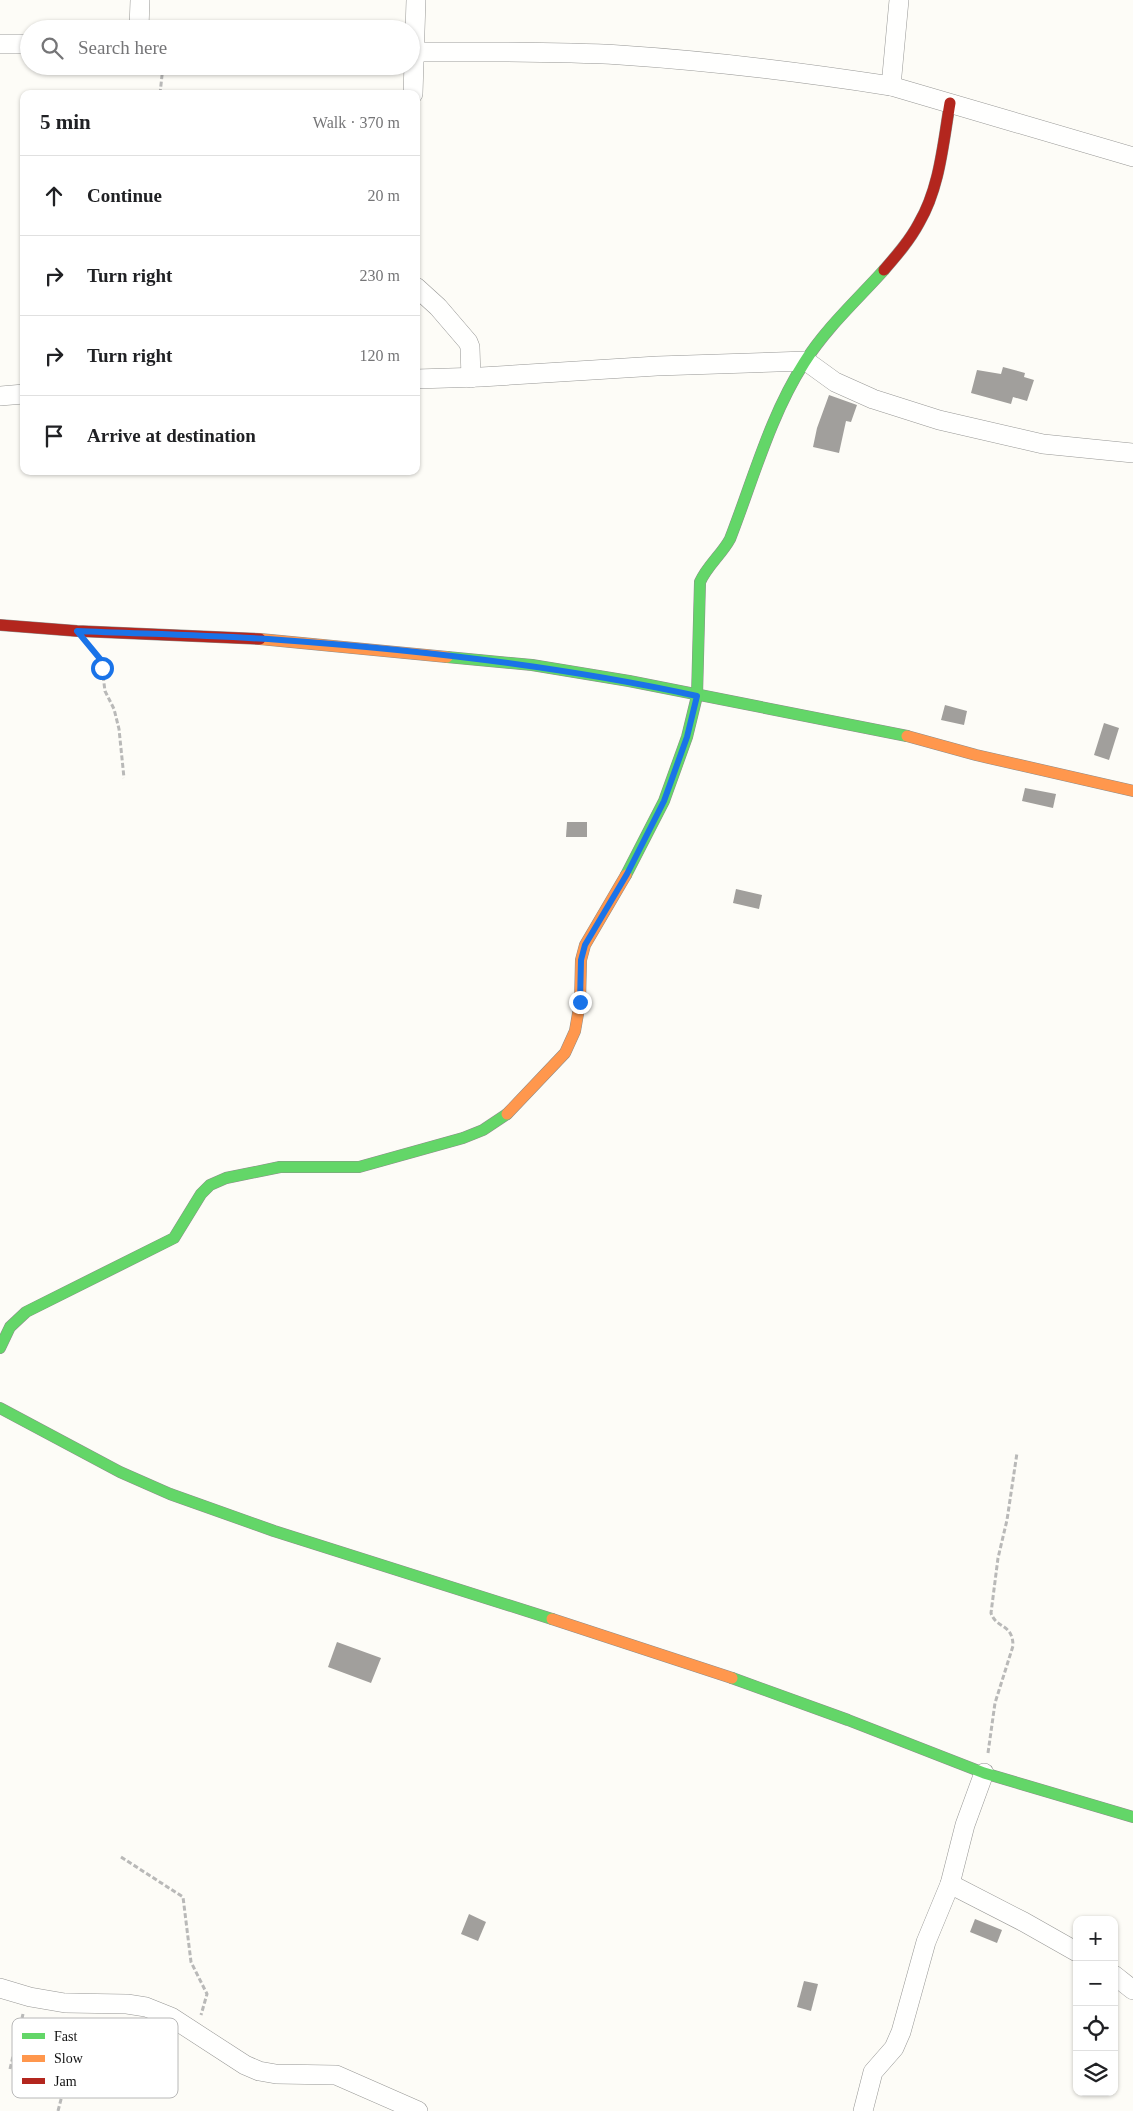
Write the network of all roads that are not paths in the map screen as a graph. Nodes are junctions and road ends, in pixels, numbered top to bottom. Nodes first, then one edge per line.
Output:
1 (140, 0) edge
2 (416, 0) edge
3 (898, 0) edge
4 (139, 20) edge
5 (415, 20) edge
6 (0, 44) edge
7 (20, 44) edge
8 (420, 52) edge
9 (413, 75) edge
10 (891, 86) junction
11 (413, 90) edge
12 (950, 103) junction
13 (1133, 157) edge
14 (420, 291) edge
15 (806, 360) junction
16 (471, 378) junction
17 (420, 379) edge
18 (20, 394) edge
19 (0, 396) edge
20 (1133, 453) edge
21 (0, 625) edge
22 (697, 696) junction
23 (1133, 791) edge
24 (0, 1348) edge
25 (0, 1408) edge
26 (984, 1773) junction
27 (1133, 1817) edge
28 (950, 1884) junction
29 (1073, 1950) edge
30 (1118, 1978) edge
31 (0, 1988) edge
32 (1133, 1990) edge
33 (173, 2018) edge
34 (178, 2021) edge
35 (387, 2105) edge
36 (418, 2111) edge
37 (863, 2111) edge

1 - 4 street
2 - 5 street
3 - 10 street
6 - 7 street
8 - 10 street
9 - 11 street
10 - 12 street
12 - 13 street
12 - 15 street
14 - 16 street
15 - 16 street
15 - 20 street
15 - 22 street
16 - 17 street
18 - 19 street
21 - 22 street
22 - 23 street
22 - 24 street
25 - 26 street
26 - 27 street
26 - 28 street
28 - 29 street
28 - 37 street
30 - 32 street
31 - 33 street
34 - 35 street
35 - 36 street

